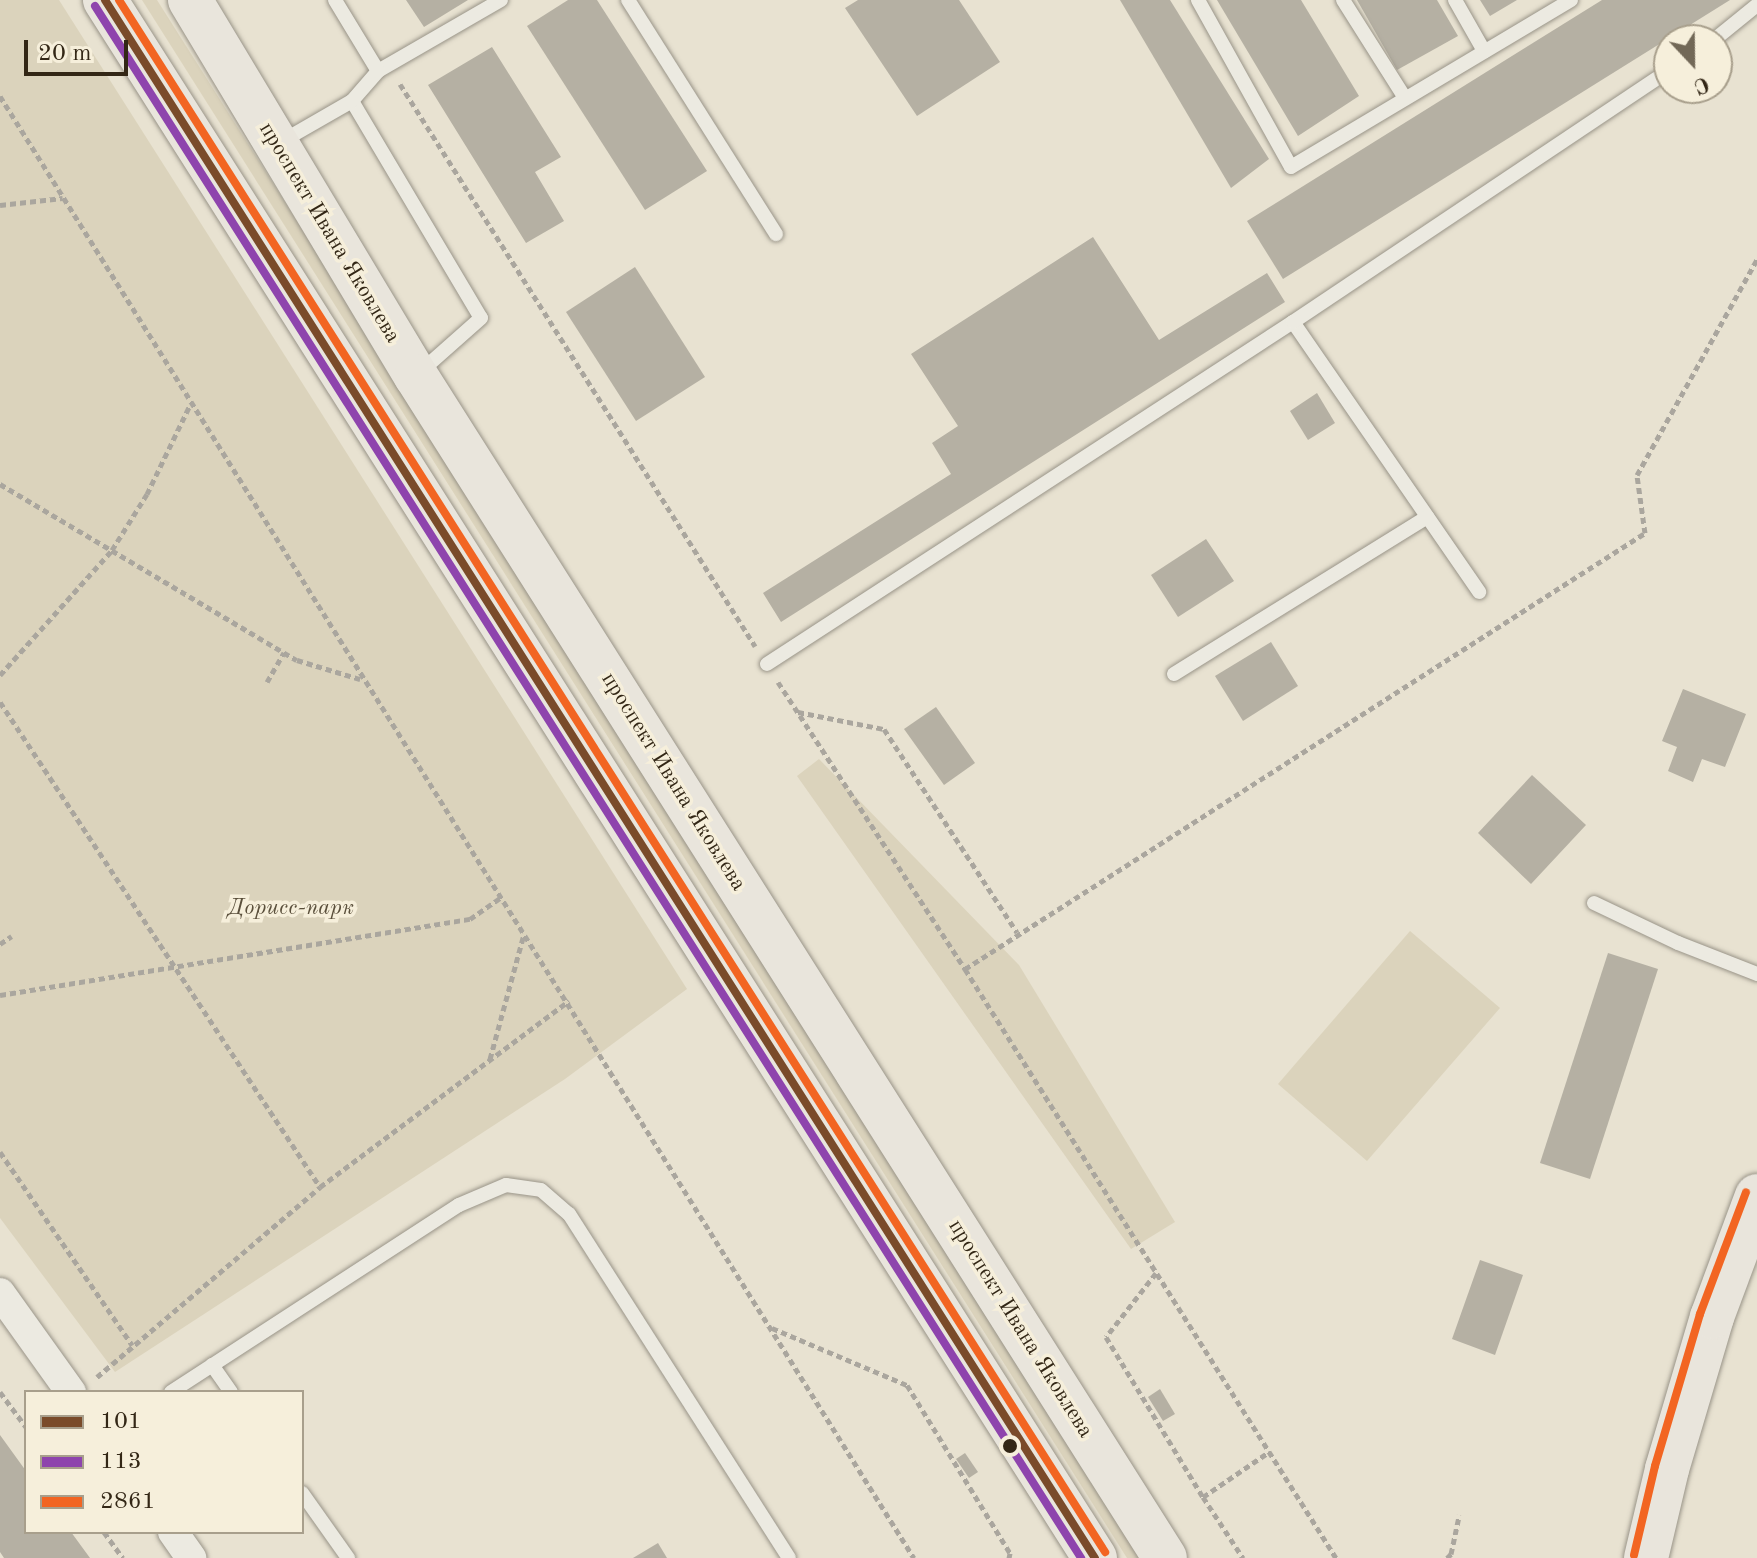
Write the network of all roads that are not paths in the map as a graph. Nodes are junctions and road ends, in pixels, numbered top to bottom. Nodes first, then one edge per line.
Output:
1 (105, 0) edge
2 (190, 0) edge
3 (335, 0) edge
4 (501, 0) edge
5 (628, 0) edge
6 (1198, 0) edge
7 (1343, 0) edge
8 (1455, 0) edge
9 (1571, 0) edge
10 (1757, 5) edge
11 (1733, 25) edge
12 (1484, 51) junction
13 (378, 71) junction
14 (1653, 81) edge
15 (1405, 98) junction
16 (352, 101) junction
17 (275, 145) junction
18 (776, 234) dead end
19 (1293, 322) junction
20 (416, 376) junction
21 (1427, 517) junction
22 (1479, 592) dead end
23 (767, 664) road end
24 (1174, 674) dead end
25 (1594, 903) dead end
26 (1757, 974) edge
27 (1757, 1196) edge
28 (0, 1293) edge
29 (212, 1365) junction
30 (81, 1387) edge
31 (174, 1390) edge
32 (230, 1390) edge
33 (304, 1496) edge
34 (174, 1534) edge
35 (1649, 1556) edge
36 (191, 1558) edge
37 (348, 1558) edge
38 (789, 1558) edge
39 (1095, 1558) edge
40 (1165, 1558) edge

1 - 39 main road
2 - 17 main road, проспект Ивана Яковлева
3 - 13 lane
4 - 13 lane
5 - 18 lane
6 - 15 lane
7 - 15 lane
8 - 12 lane
9 - 12 lane
10 - 11 lane
12 - 15 lane
13 - 16 lane
14 - 19 lane
16 - 17 lane
16 - 20 lane
17 - 20 main road, проспект Ивана Яковлева
19 - 21 lane
19 - 23 lane
20 - 40 main road, проспект Ивана Яковлева
21 - 22 lane
21 - 24 lane
25 - 26 lane
27 - 35 main road
28 - 30 street
29 - 31 lane
29 - 32 lane
29 - 38 lane
33 - 37 lane
34 - 36 street

